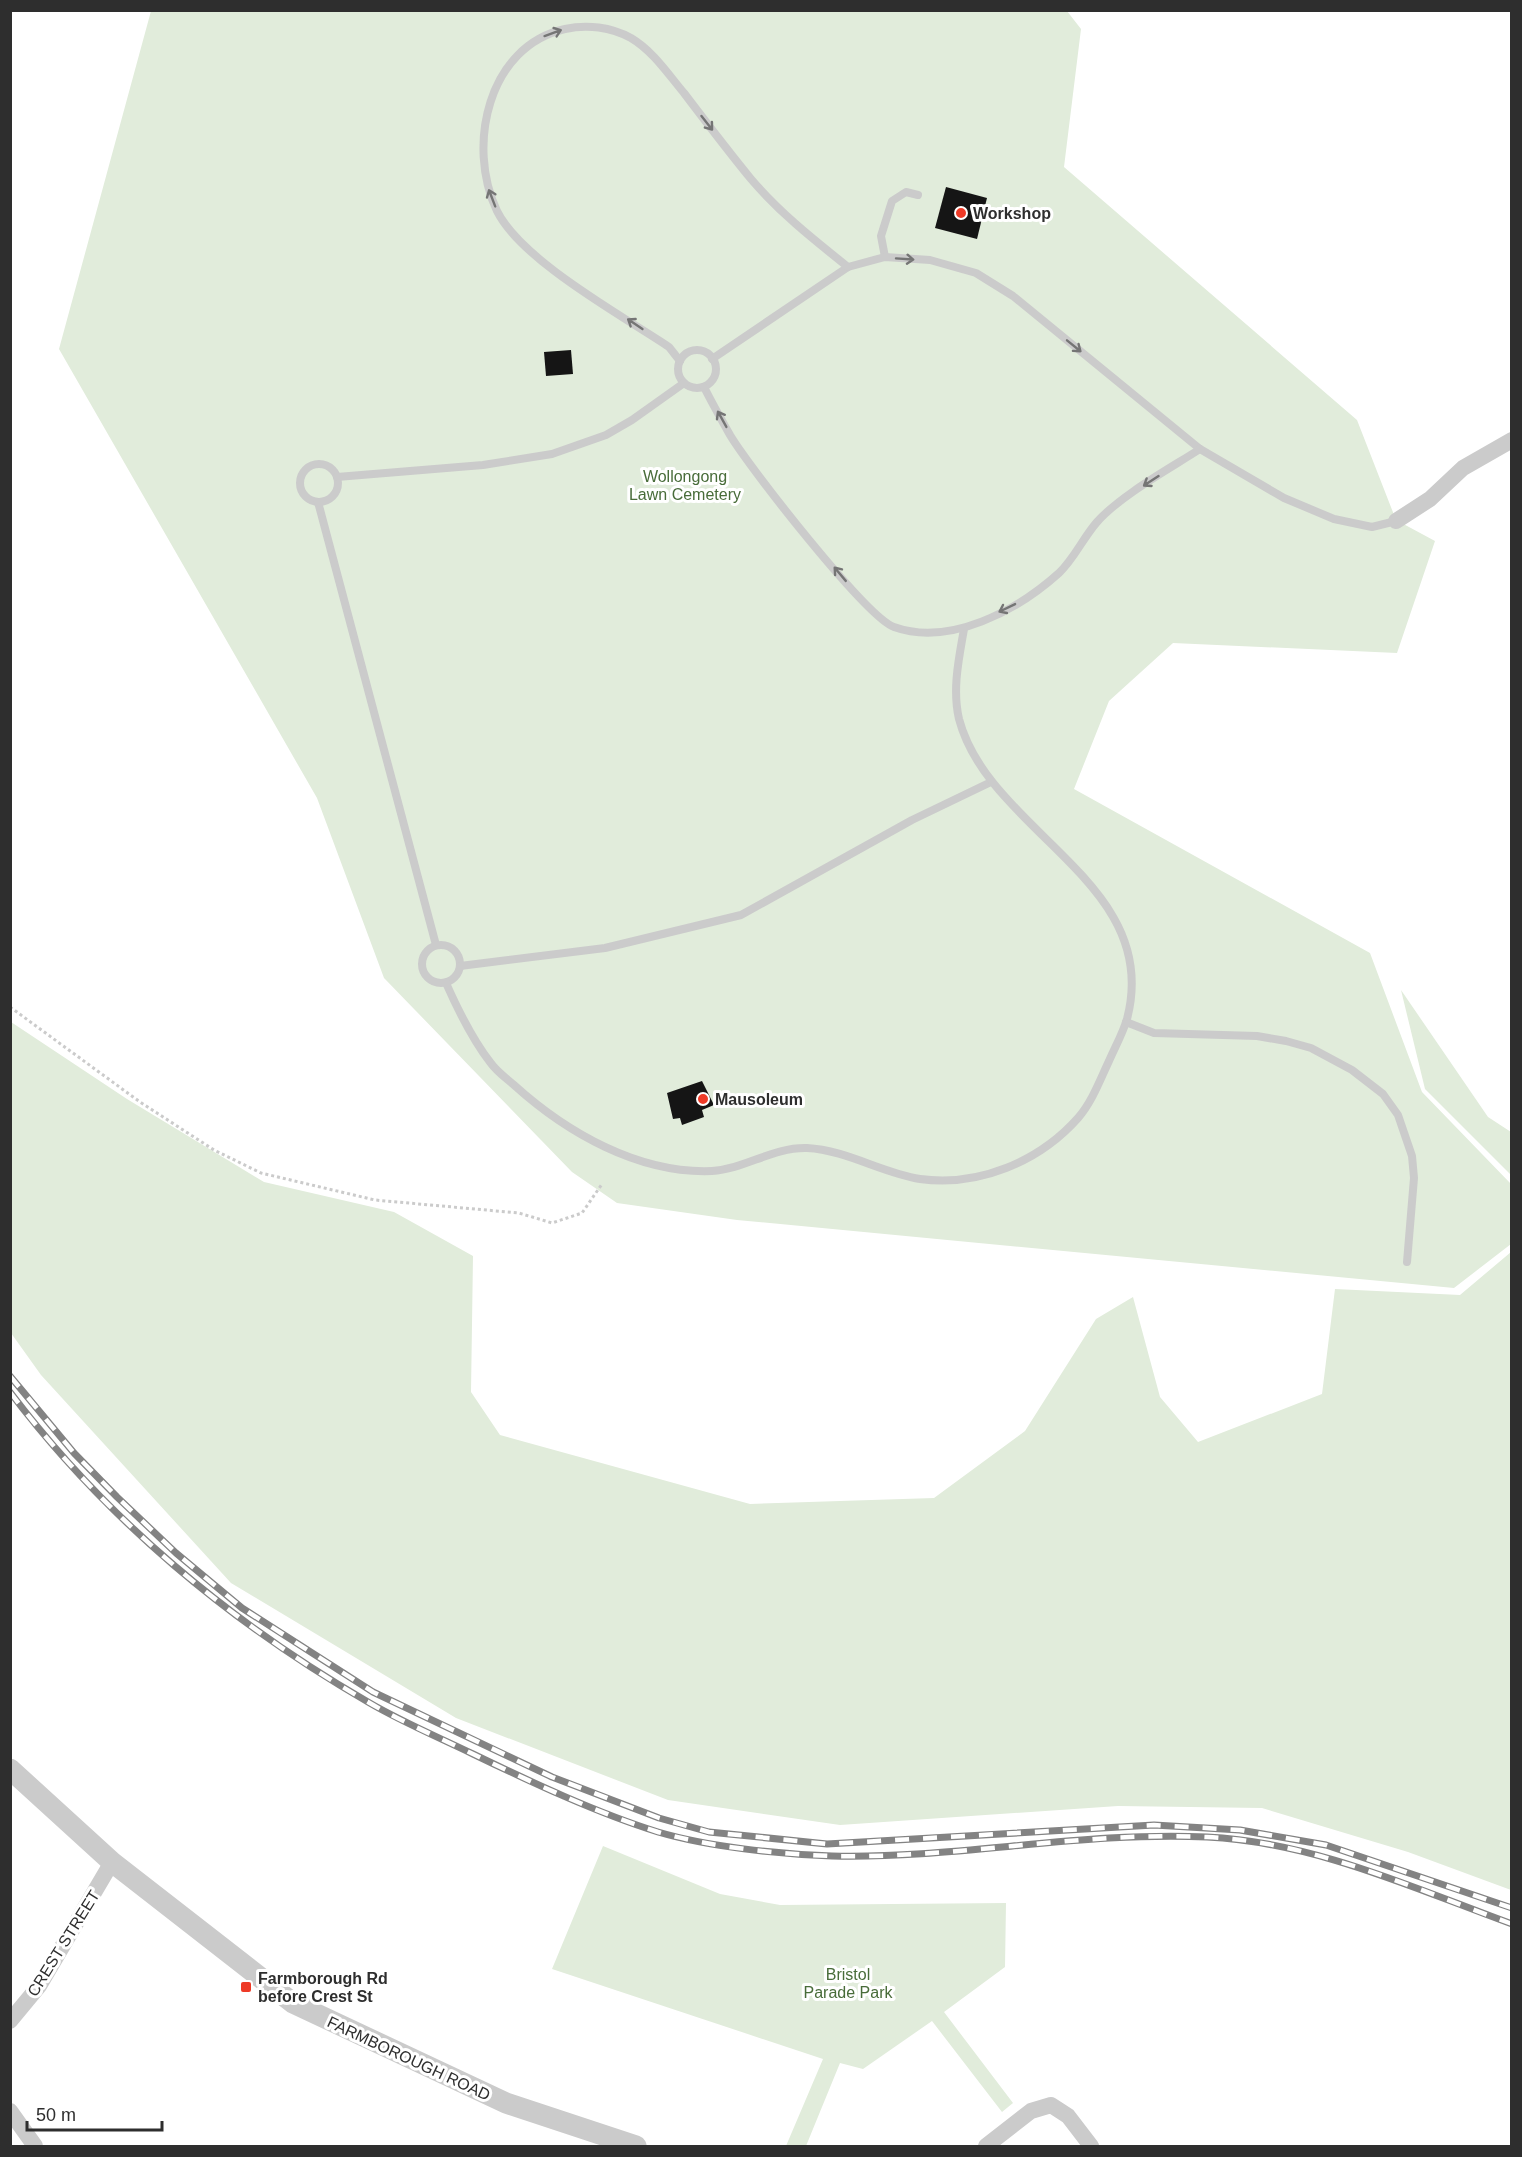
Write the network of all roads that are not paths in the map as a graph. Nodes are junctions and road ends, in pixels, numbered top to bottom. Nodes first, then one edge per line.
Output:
1 (918, 195) dead end
2 (885, 257) junction
3 (848, 267) junction
4 (712, 359) junction
5 (680, 361) junction
6 (684, 383) junction
7 (704, 387) junction
8 (1512, 440) edge
9 (1200, 449) junction
10 (337, 477) junction
11 (318, 502) junction
12 (1396, 520) joint
13 (964, 629) junction
14 (991, 782) junction
15 (435, 945) junction
16 (460, 966) junction
17 (446, 982) junction
18 (1126, 1022) junction
19 (1407, 1262) dead end
20 (10, 1768) edge
21 (112, 1862) junction
22 (10, 2021) edge
23 (10, 2111) edge
24 (35, 2146) edge
25 (636, 2146) edge
26 (986, 2146) edge
27 (1091, 2146) edge

1 - 2 lane
2 - 3 lane
2 -> 9 lane
3 - 4 lane
5 -> 3 lane
4 - 5 lane
4 - 7 lane
5 - 6 lane
6 - 7 lane
6 - 10 lane
13 -> 7 lane
8 - 12 street
9 - 12 lane
9 -> 13 lane
10 - 11 lane
10 - 11 lane
11 - 15 lane
13 - 14 lane
14 - 16 lane
14 - 18 lane
15 - 16 lane
15 - 17 lane
16 - 17 lane
17 - 18 lane
18 - 19 lane
20 - 21 street, FARMBOROUGH ROAD
21 - 22 street, CREST STREET
21 - 25 street, FARMBOROUGH ROAD
23 - 24 street
26 - 27 street

